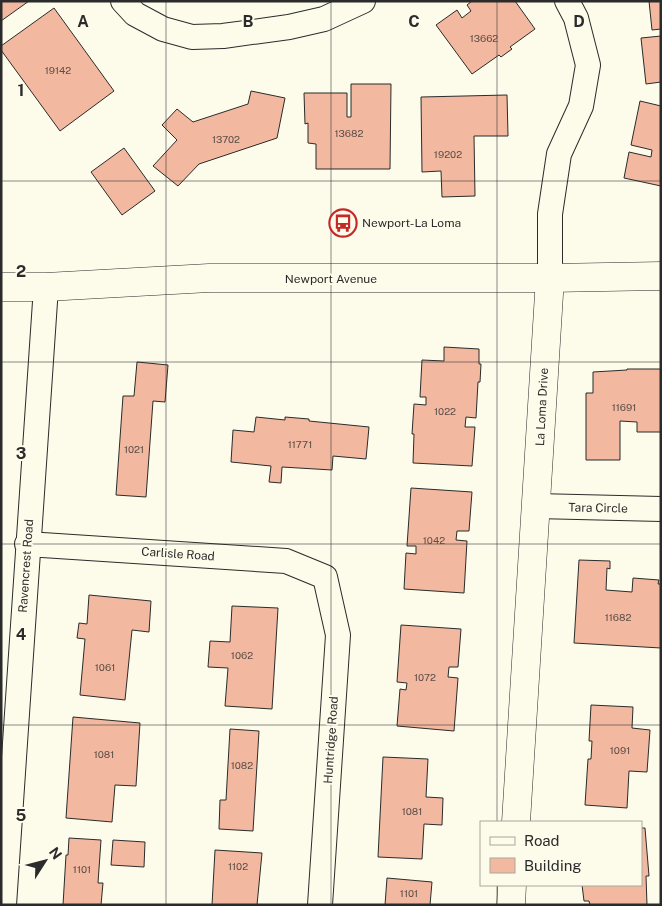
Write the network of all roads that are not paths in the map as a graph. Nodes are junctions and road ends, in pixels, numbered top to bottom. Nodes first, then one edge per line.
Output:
1 (123, 1) edge
2 (363, 1) edge
3 (567, 1) edge
4 (661, 276) edge
5 (550, 278) junction
6 (1, 287) edge
7 (46, 287) junction
8 (536, 506) junction
9 (661, 509) edge
10 (27, 544) junction
11 (325, 577) joint
12 (516, 821) edge
13 (512, 886) edge
14 (4, 905) edge
15 (320, 905) edge
16 (511, 905) edge

1 - 2 street
3 - 5 street, La Loma Drive
4 - 5 main road, Newport Avenue
5 - 7 main road, Newport Avenue
5 - 8 main road, La Loma Drive
6 - 7 main road, Newport Avenue
7 - 10 street, Ravencrest Road
8 - 9 street, Tara Circle
8 - 12 main road, La Loma Drive
10 - 11 street, Carlisle Road
10 - 14 street, Ravencrest Road
11 - 15 street, Huntridge Road
13 - 16 main road

